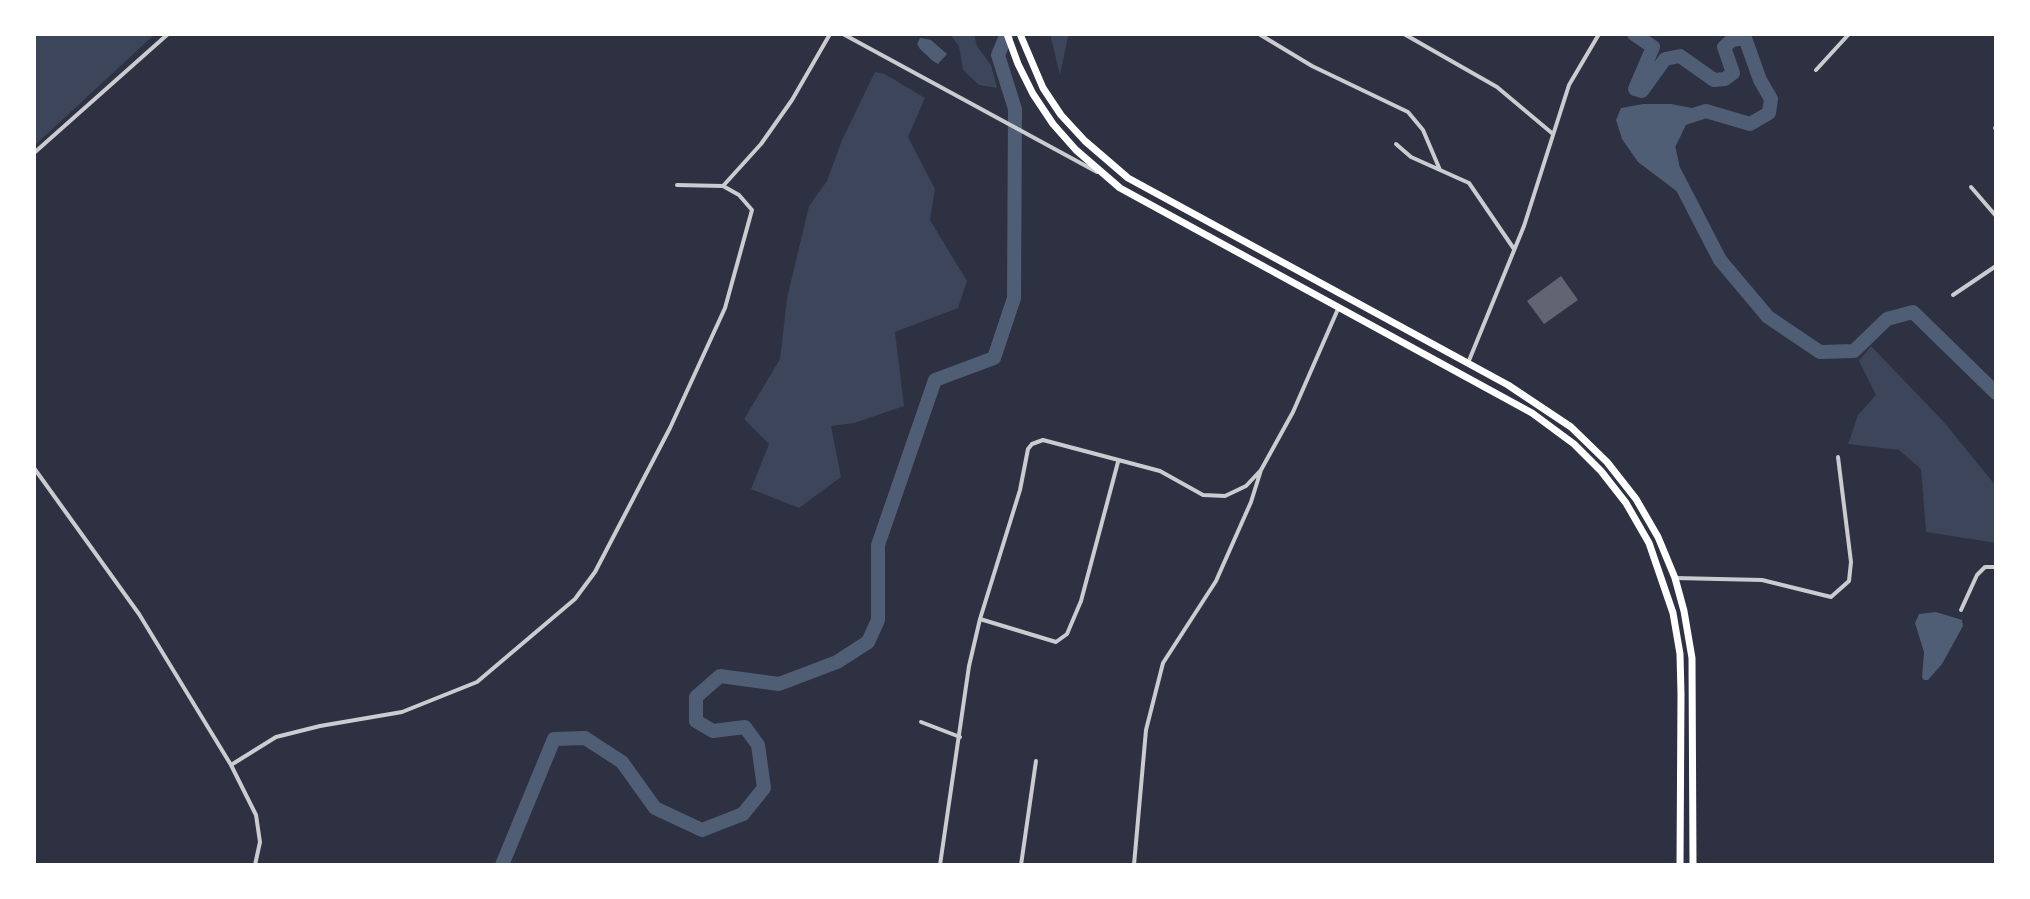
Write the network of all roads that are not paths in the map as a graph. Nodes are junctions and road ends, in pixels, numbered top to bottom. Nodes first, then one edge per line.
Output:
1 (168, 34) edge
2 (830, 34) edge
3 (843, 34) edge
4 (1007, 34) edge
5 (1020, 34) edge
6 (1259, 34) edge
7 (1404, 34) edge
8 (1599, 34) edge
9 (1849, 34) edge
10 (1816, 70) dead end
11 (1553, 134) junction
12 (1396, 144) dead end
13 (34, 153) edge
14 (1440, 170) junction
15 (1103, 175) junction
16 (677, 185) dead end
17 (723, 186) junction
18 (1971, 187) dead end
19 (1996, 216) edge
20 (1514, 249) junction
21 (1996, 266) edge
22 (1953, 295) dead end
23 (1338, 309) junction
24 (1468, 363) junction
25 (1838, 457) dead end
26 (1118, 462) junction
27 (34, 468) edge
28 (1261, 470) junction
29 (1996, 567) edge
30 (1675, 578) junction
31 (1961, 610) dead end
32 (980, 619) junction
33 (921, 722) dead end
34 (960, 737) junction
35 (1036, 761) dead end
36 (231, 765) junction
37 (255, 865) edge
38 (940, 865) edge
39 (1021, 865) edge
40 (1134, 865) edge
41 (1680, 865) edge
42 (1693, 865) edge

1 - 13 street
2 - 17 street
3 - 15 street
4 - 15 highway
5 - 24 highway
6 - 14 street
7 - 11 street
8 - 11 street
9 - 10 street
11 - 20 street
12 - 14 street
14 - 20 street
15 - 23 highway
16 - 17 street
17 - 36 street
18 - 19 street
20 - 24 street
21 - 22 street
23 - 28 street
23 - 41 highway
24 - 30 highway
25 - 30 street
26 - 28 street
26 - 32 street
26 - 32 street
27 - 36 street
28 - 40 street
29 - 31 street
30 - 42 highway
32 - 34 street
33 - 34 street
34 - 38 street
35 - 39 street
36 - 37 street

